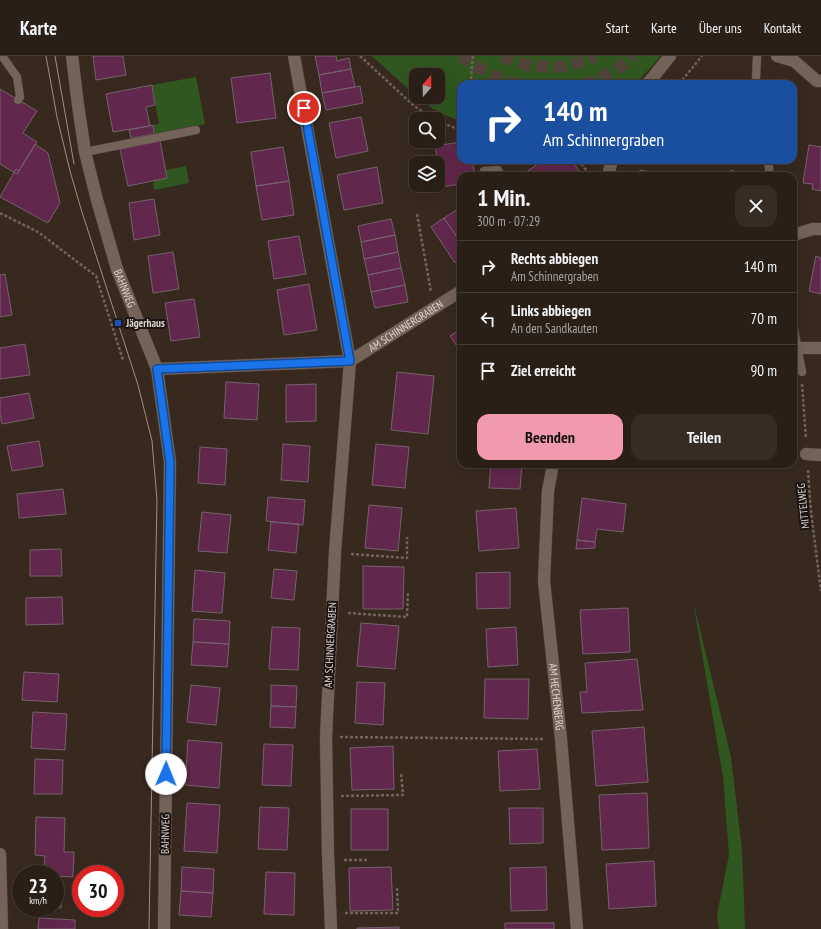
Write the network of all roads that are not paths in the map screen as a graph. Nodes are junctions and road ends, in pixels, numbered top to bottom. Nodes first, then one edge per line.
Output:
1 (2, 56) edge
2 (72, 56) edge
3 (294, 56) edge
4 (670, 56) edge
5 (757, 56) edge
6 (777, 56) edge
7 (650, 80) edge
8 (756, 80) edge
9 (821, 81) edge
10 (18, 100) dead end
11 (196, 130) dead end
12 (85, 152) junction
13 (484, 171) dead end
14 (499, 172) edge
15 (821, 229) edge
16 (797, 234) edge
17 (457, 294) edge
18 (797, 348) joint
19 (821, 348) edge
20 (350, 361) junction
21 (157, 369) junction
22 (802, 372) road end
23 (806, 454) road end
24 (821, 455) edge
25 (552, 468) edge
26 (0, 854) edge
27 (2, 929) edge
28 (164, 929) edge
29 (331, 929) edge
30 (577, 929) edge

1 - 10 lane
2 - 12 street, BAHNWEG
3 - 20 street
4 - 7 street
5 - 8 lane
6 - 9 street
11 - 12 lane
12 - 21 street, BAHNWEG
13 - 14 lane
15 - 16 street
17 - 20 street, AM SCHINNERGRABEN
18 - 19 street
18 - 22 lane
20 - 21 street, AM SCHINNERGRABEN
20 - 29 street, AM SCHINNERGRABEN
21 - 28 street, BAHNWEG
23 - 24 street
25 - 30 street, AM HECHENBERG
26 - 27 street

